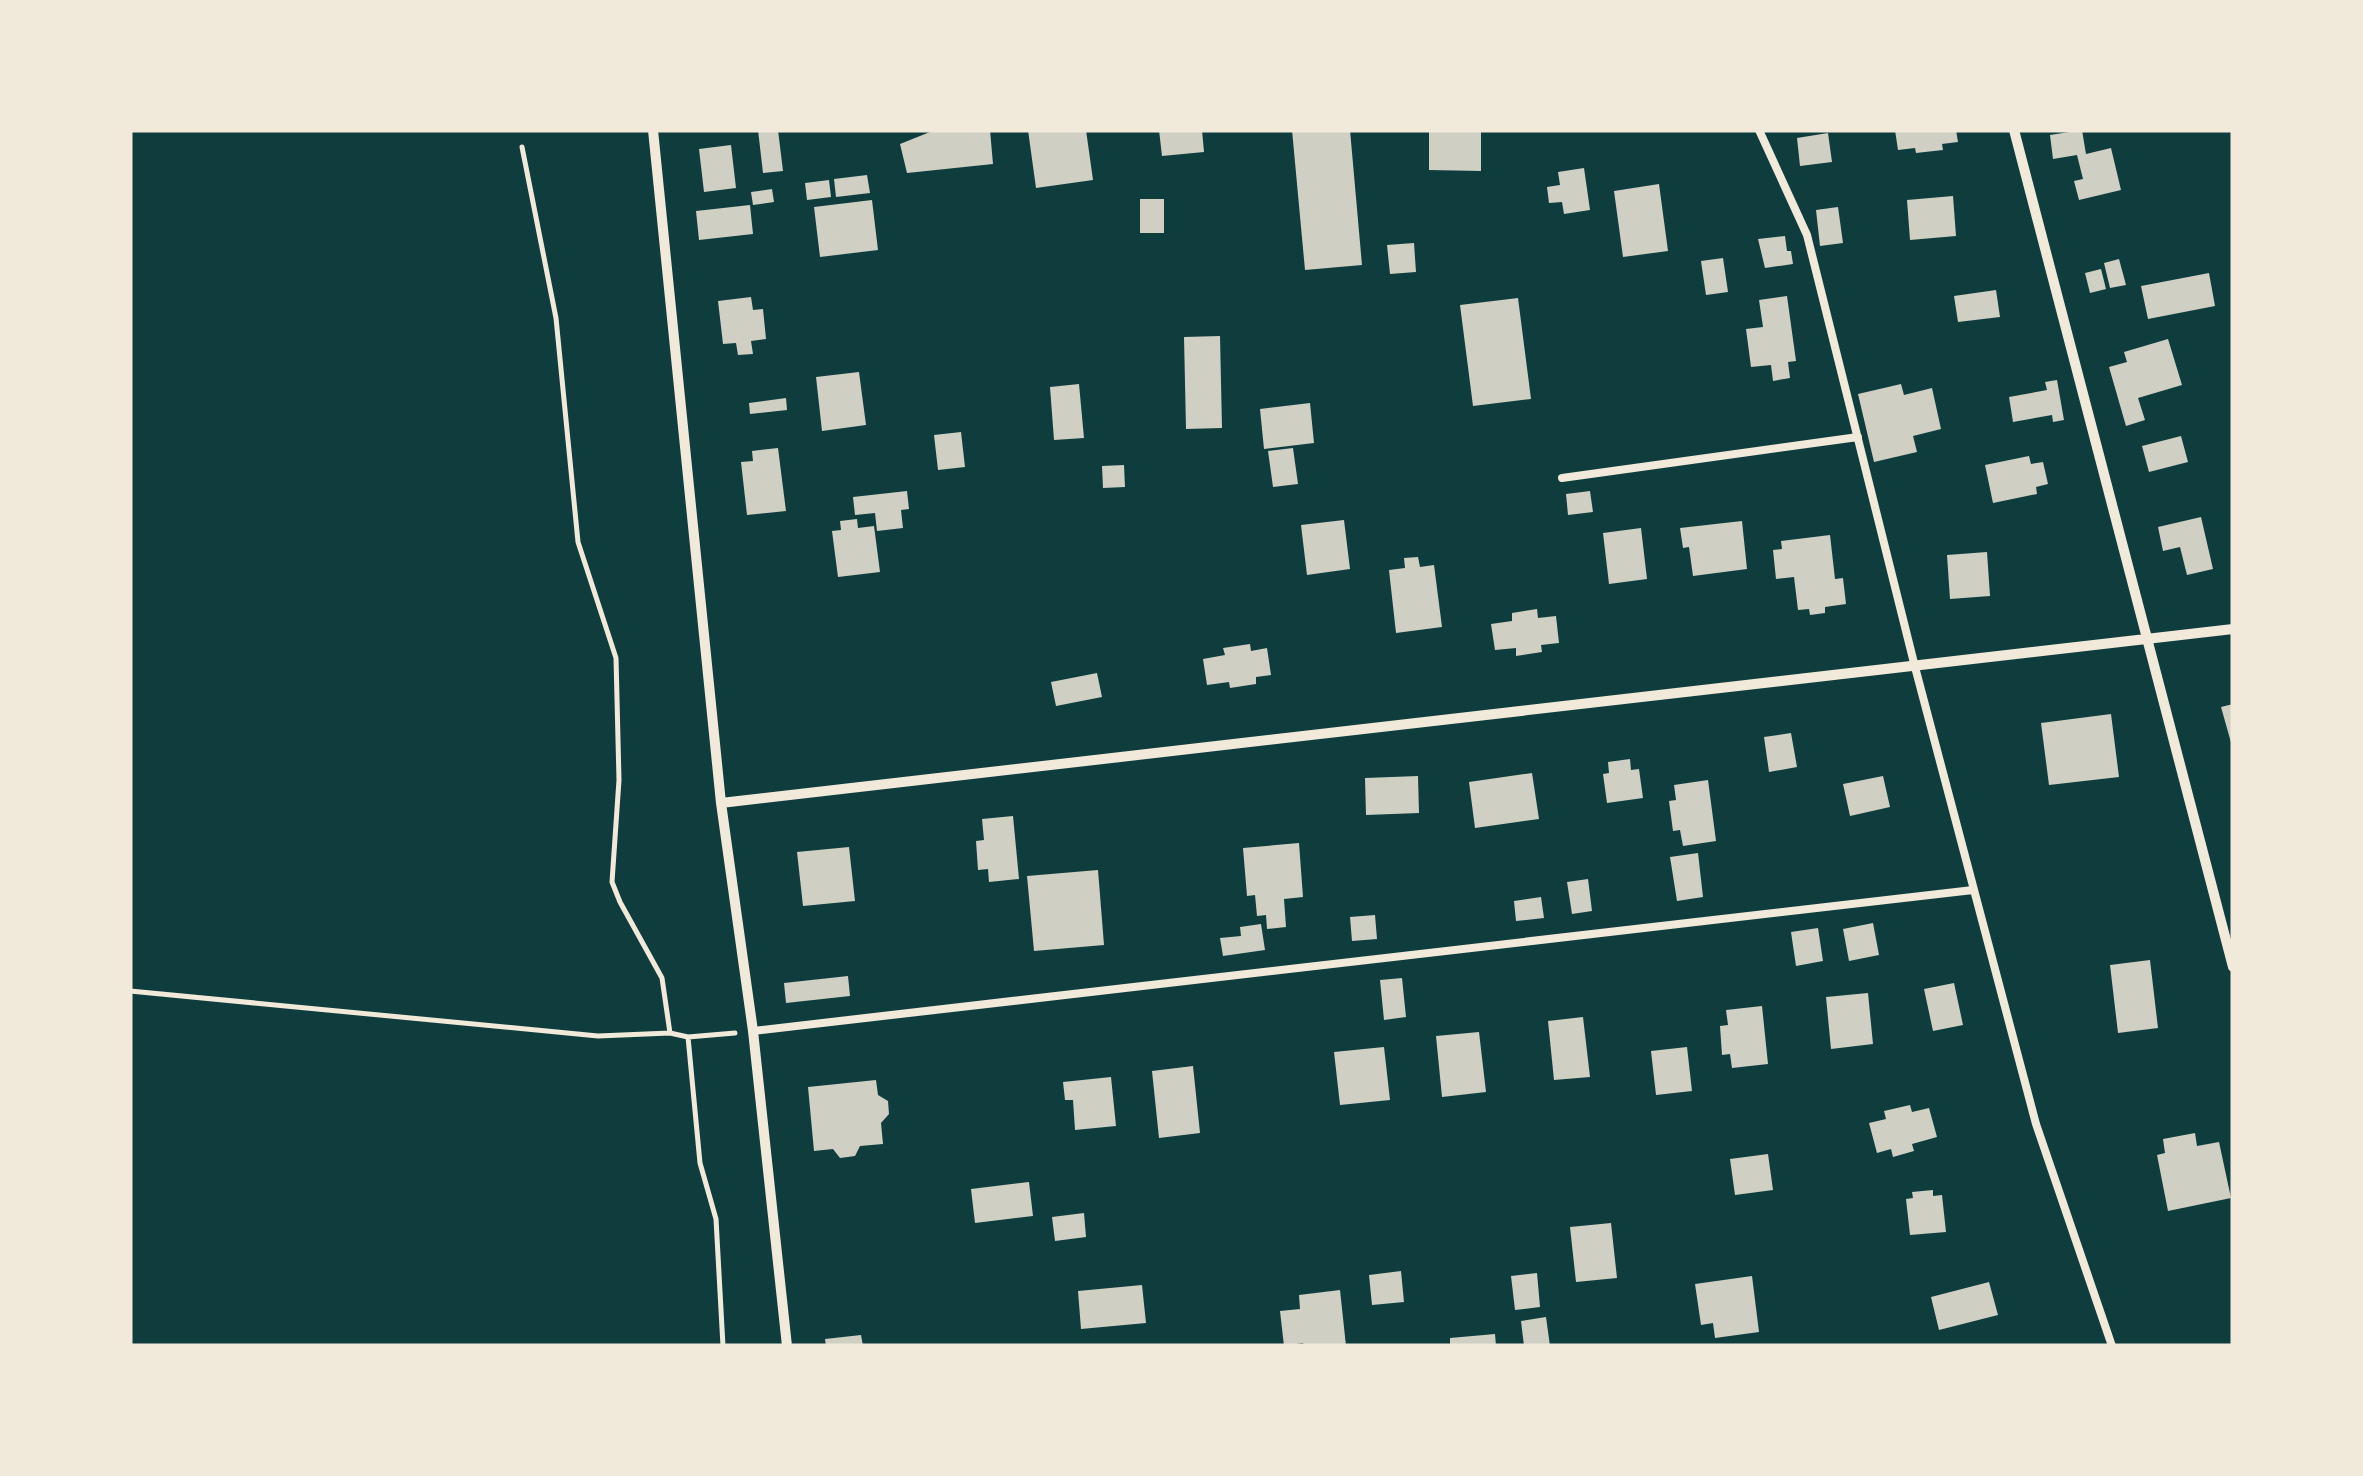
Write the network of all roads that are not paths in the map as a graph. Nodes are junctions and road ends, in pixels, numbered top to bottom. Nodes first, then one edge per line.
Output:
1 (654, 130) edge
2 (1759, 130) edge
3 (2014, 130) edge
4 (1858, 437) junction
5 (1562, 478) dead end
6 (2233, 629) edge
7 (2146, 639) junction
8 (1916, 667) junction
9 (721, 803) junction
10 (1973, 890) junction
11 (2233, 967) edge
12 (753, 1031) junction
13 (786, 1346) edge
14 (2112, 1346) edge

1 - 9 street
2 - 4 lane
3 - 7 street
4 - 5 lane
4 - 8 lane
6 - 7 street
7 - 8 street
7 - 11 street
8 - 9 street
8 - 10 lane
9 - 12 street
10 - 12 lane
10 - 14 lane
12 - 13 street

